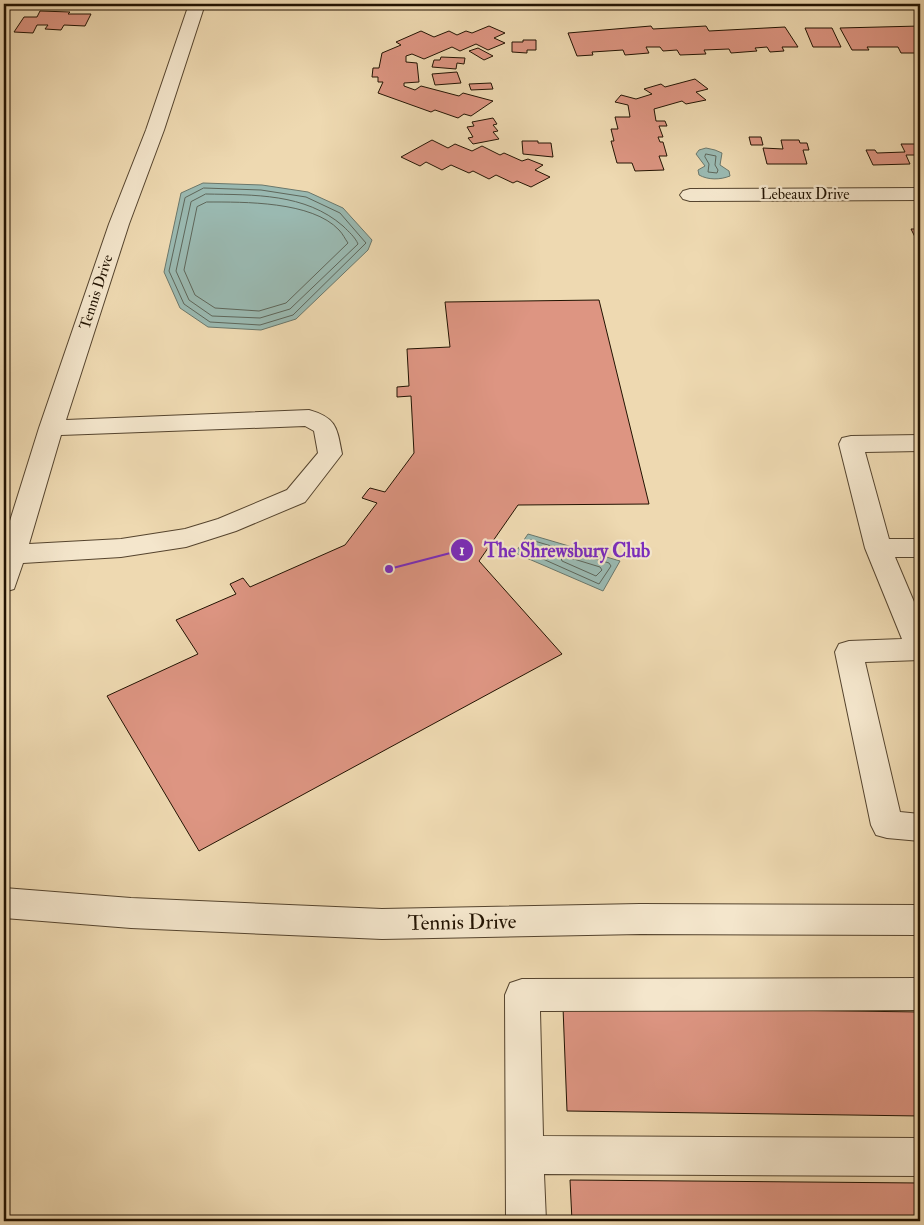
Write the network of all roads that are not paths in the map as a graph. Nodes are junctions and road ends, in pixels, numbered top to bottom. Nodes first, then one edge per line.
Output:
1 (197, 4) edge
2 (920, 194) edge
3 (690, 195) dead end
4 (51, 428) junction
5 (920, 443) edge
6 (878, 548) junction
7 (920, 548) edge
8 (12, 554) junction
9 (4, 582) edge
10 (920, 649) edge
11 (920, 827) edge
12 (4, 904) edge
13 (920, 920) edge
14 (920, 994) edge
15 (525, 1155) junction
16 (920, 1157) edge
17 (526, 1221) edge

1 - 4 street, Tennis Drive
2 - 3 street, Lebeaux Drive
4 - 8 street, Tennis Drive
4 - 8 street
5 - 6 street
6 - 7 street
6 - 10 street
8 - 9 street, Tennis Drive
10 - 11 street
12 - 13 street, Tennis Drive
14 - 15 street
15 - 16 street
15 - 17 street

